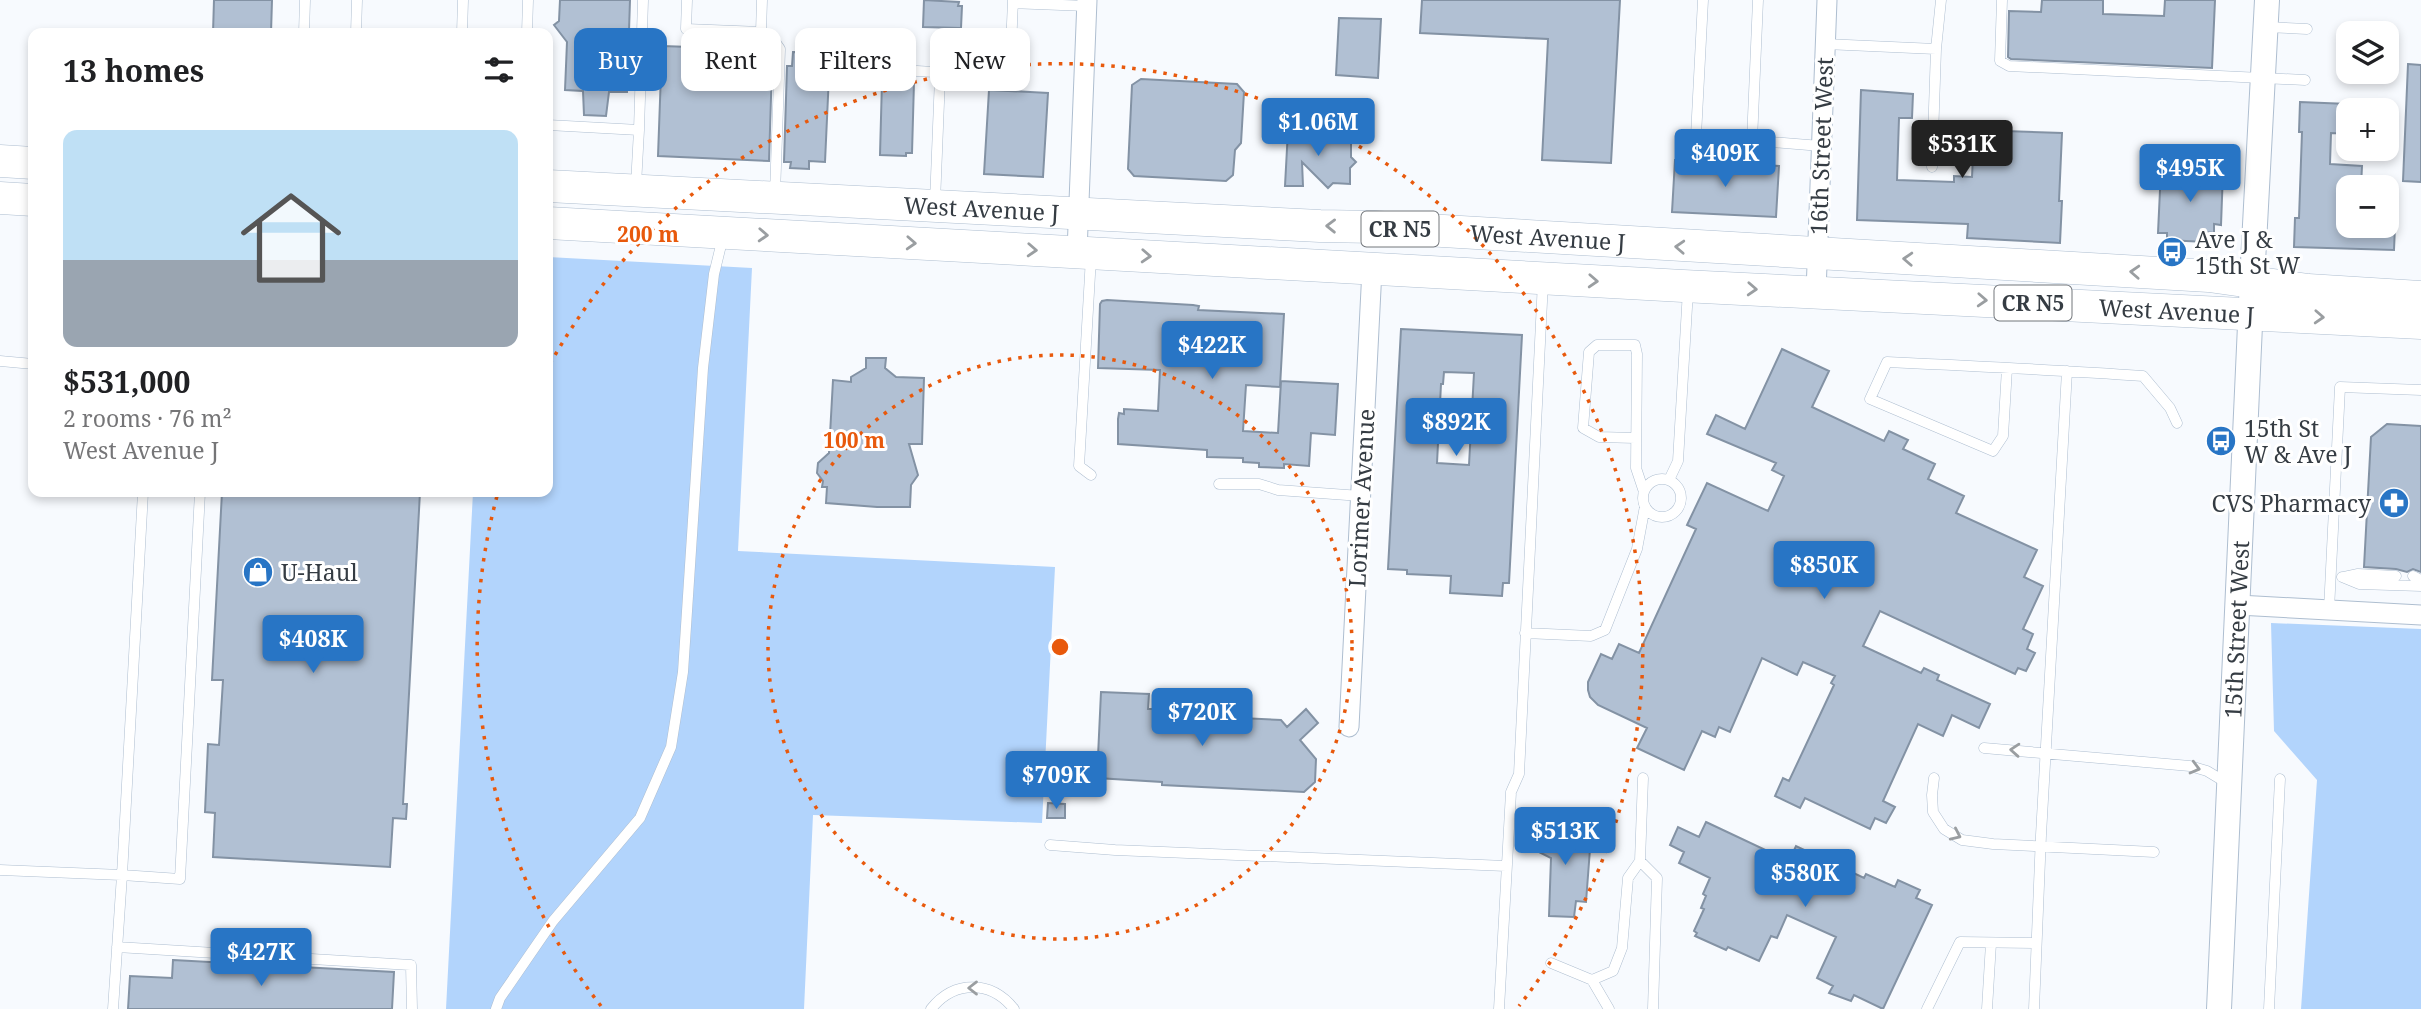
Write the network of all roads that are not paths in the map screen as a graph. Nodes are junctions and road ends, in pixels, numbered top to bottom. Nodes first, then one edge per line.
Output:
1 (305, 0) edge
2 (358, 0) edge
3 (463, 0) edge
4 (528, 0) edge
5 (643, 0) edge
6 (687, 0) edge
7 (762, 0) edge
8 (1703, 0) edge
9 (1758, 0) edge
10 (1827, 0) edge
11 (1941, 0) edge
12 (2002, 0) edge
13 (2267, 0) edge
14 (1013, 2) edge
15 (1087, 3) edge
16 (2266, 27) junction
17 (304, 28) edge
18 (356, 28) edge
19 (462, 28) edge
20 (527, 28) edge
21 (686, 28) edge
22 (761, 28) edge
23 (1012, 28) edge
24 (2307, 29) dead end
25 (1825, 44) junction
26 (1936, 49) junction
27 (918, 71) dead end
28 (2263, 78) junction
29 (2305, 79) dead end
30 (779, 91) edge
31 (553, 125) edge
32 (639, 130) junction
33 (1752, 141) junction
34 (1821, 146) junction
35 (0, 160) edge
36 (28, 163) edge
37 (1932, 167) dead end
38 (553, 186) edge
39 (621, 190) junction
40 (0, 198) edge
41 (775, 198) junction
42 (28, 200) edge
43 (935, 206) junction
44 (553, 208) edge
45 (1079, 214) junction
46 (553, 223) edge
47 (1375, 227) junction
48 (723, 233) junction
49 (1546, 237) junction
50 (1084, 253) junction
51 (1817, 253) junction
52 (1231, 261) junction
53 (1372, 269) junction
54 (1543, 278) junction
55 (2252, 281) junction
56 (1688, 286) junction
57 (1815, 292) junction
58 (2421, 297) edge
59 (2251, 313) junction
60 (2421, 323) edge
61 (0, 361) edge
62 (28, 363) edge
63 (2007, 368) junction
64 (2067, 371) junction
65 (2421, 390) edge
66 (2177, 424) dead end
67 (1635, 438) junction
68 (1091, 475) dead end
69 (1669, 481) junction
70 (1219, 484) dead end
71 (1644, 492) junction
72 (1361, 496) junction
73 (143, 497) edge
74 (200, 497) edge
75 (1645, 506) junction
76 (2396, 576) dead end
77 (2331, 577) junction
78 (2342, 577) junction
79 (2421, 586) edge
80 (2238, 605) junction
81 (2329, 610) junction
82 (2421, 615) edge
83 (1525, 633) junction
84 (1349, 727) dead end
85 (1984, 748) dead end
86 (2046, 752) junction
87 (1643, 778) dead end
88 (1934, 778) dead end
89 (2280, 779) dead end
90 (2228, 783) junction
91 (1050, 845) dead end
92 (2041, 845) junction
93 (2154, 852) dead end
94 (1640, 861) junction
95 (1507, 866) junction
96 (0, 870) edge
97 (121, 876) junction
98 (1991, 943) junction
99 (2036, 943) junction
100 (117, 947) junction
101 (1551, 963) dead end
102 (1592, 980) junction
103 (113, 1009) edge
104 (412, 1009) edge
105 (496, 1009) edge
106 (932, 1009) edge
107 (1014, 1009) edge
108 (1499, 1009) edge
109 (1609, 1009) edge
110 (1653, 1009) edge
111 (1927, 1009) edge
112 (1987, 1009) edge
113 (2034, 1009) edge
114 (2219, 1009) edge
115 (2269, 1009) edge

1 - 17 lane
2 - 18 lane
3 - 19 lane
4 - 20 lane
5 - 32 lane
6 - 21 lane
7 - 22 lane
8 - 33 lane
9 - 33 lane
10 - 25 street, 16th Street West
11 - 26 lane
12 - 28 lane
13 - 16 street, 15th Street West
14 - 15 lane
14 - 23 lane
15 - 45 street
16 - 24 lane
16 - 28 street, 15th Street West
25 - 26 lane
25 - 34 street, 16th Street West
26 - 37 lane
27 - 43 lane
28 - 29 lane
28 - 55 street, 15th Street West
30 - 41 lane
31 - 32 lane
32 - 39 lane
33 - 34 lane
34 - 51 street, 16th Street West
35 - 36 main road
38 - 39 main road, West Avenue J / CR N5
39 - 41 main road, West Avenue J / CR N5
39 - 44 main road
40 - 42 main road
41 - 43 main road, West Avenue J / CR N5
43 - 45 main road, West Avenue J / CR N5
47 -> 45 main road, West Avenue J / CR N5
45 - 50 street
46 - 48 main road, West Avenue J / CR N5
47 - 49 main road, West Avenue J / CR N5
47 - 52 main road
48 -> 50 main road, West Avenue J / CR N5
48 - 105 lane
51 -> 49 main road, West Avenue J / CR N5
49 - 53 main road
50 -> 52 main road, West Avenue J / CR N5
50 - 68 lane
55 -> 51 main road, West Avenue J / CR N5
51 - 57 street, 16th Street West
52 - 53 main road, West Avenue J / CR N5
53 - 54 main road, West Avenue J / CR N5
53 - 72 street, Lorimer Avenue
54 -> 56 main road, West Avenue J / CR N5
54 - 83 lane
55 - 58 main road, West Avenue J / CR N5
55 - 59 street, 15th Street West
56 -> 57 main road, West Avenue J / CR N5
56 - 69 lane
57 -> 59 main road, West Avenue J / CR N5
59 -> 60 main road, West Avenue J / CR N5
59 - 80 street, 15th Street West
61 - 62 lane
63 - 63 lane
63 - 64 lane
64 - 66 lane
64 - 86 lane
65 - 77 lane
67 - 67 lane
67 - 71 lane
69 - 71 lane
69 - 75 lane
70 - 72 lane
71 - 75 lane
72 - 84 street, Lorimer Avenue
73 - 97 lane
74 - 97 lane
75 - 83 lane
76 - 78 lane
77 - 78 lane
77 - 81 lane
78 - 79 lane
80 - 81 street
80 - 90 street, 15th Street West
81 - 82 street
83 - 95 lane
86 -> 85 lane
86 -> 90 lane
86 - 92 lane
87 - 94 lane
88 -> 92 lane
89 - 115 lane
90 - 114 street, 15th Street West
91 - 95 lane
92 - 93 lane
92 - 99 lane
94 - 102 lane
94 - 110 lane
95 - 108 lane
96 - 97 lane
97 - 100 lane
98 - 99 lane
98 - 111 lane
98 - 112 lane
99 - 113 lane
100 - 103 lane
100 - 104 lane
101 - 102 lane
102 - 109 lane
107 -> 106 lane

